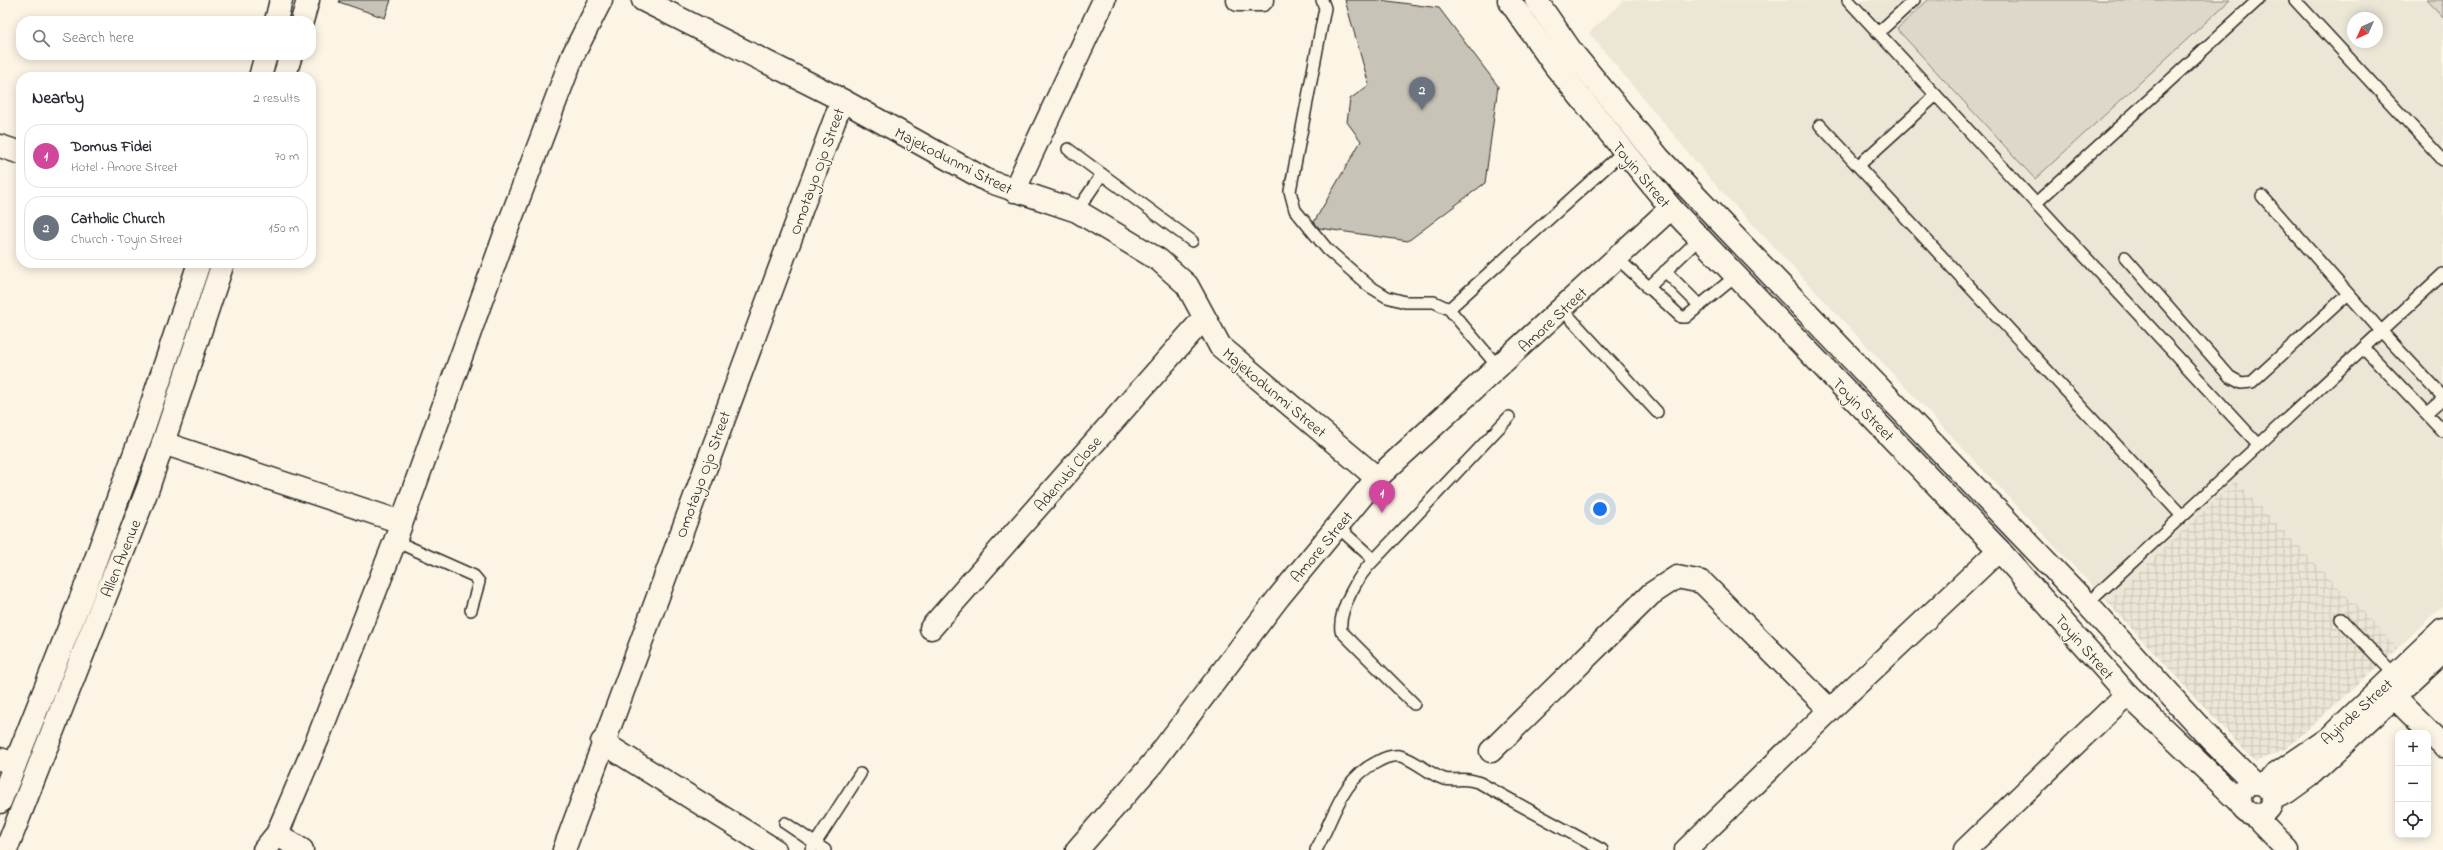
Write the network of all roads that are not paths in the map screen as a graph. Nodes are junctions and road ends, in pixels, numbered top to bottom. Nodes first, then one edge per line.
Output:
1 (282, 0) edge
2 (308, 0) edge
3 (600, 0) edge
4 (643, 0) edge
5 (1104, 0) edge
6 (1238, 0) edge
7 (1262, 0) edge
8 (1322, 0) edge
9 (1509, 0) edge
10 (1536, 0) edge
11 (1848, 0) edge
12 (1914, 0) edge
13 (2258, 0) edge
14 (2295, 0) edge
15 (277, 16) edge
16 (303, 16) edge
17 (1878, 33) junction
18 (265, 60) edge
19 (289, 60) edge
20 (261, 72) edge
21 (286, 72) edge
22 (1936, 95) junction
23 (842, 100) junction
24 (1820, 125) dead end
25 (0, 146) edge
26 (1068, 149) dead end
27 (16, 151) edge
28 (1623, 152) junction
29 (2443, 160) edge
30 (1858, 166) junction
31 (1102, 174) junction
32 (1014, 191) junction
33 (2262, 196) dead end
34 (2036, 203) junction
35 (1671, 208) junction
36 (1077, 211) junction
37 (1700, 238) junction
38 (1192, 241) dead end
39 (2125, 257) dead end
40 (1617, 258) junction
41 (197, 268) edge
42 (221, 268) edge
43 (1665, 271) junction
44 (2443, 274) edge
45 (1736, 276) junction
46 (1648, 288) junction
47 (2348, 294) junction
48 (1700, 306) junction
49 (1450, 309) junction
50 (1562, 309) junction
51 (1204, 319) junction
52 (2381, 331) junction
53 (2364, 348) junction
54 (1499, 368) junction
55 (2443, 398) edge
56 (1657, 412) dead end
57 (2427, 413) junction
58 (1509, 417) dead end
59 (2443, 431) edge
60 (162, 443) junction
61 (2259, 444) junction
62 (1377, 478) junction
63 (2182, 516) junction
64 (1338, 527) junction
65 (398, 532) junction
66 (1999, 550) junction
67 (1374, 560) junction
68 (2087, 604) junction
69 (471, 610) dead end
70 (2341, 619) dead end
71 (931, 628) dead end
72 (2443, 629) edge
73 (2443, 652) edge
74 (2395, 675) junction
75 (2127, 694) junction
76 (2395, 698) junction
77 (1414, 704) dead end
78 (1830, 710) junction
79 (602, 742) junction
80 (2443, 746) edge
81 (1491, 751) dead end
82 (7, 761) edge
83 (860, 774) dead end
84 (2258, 799) junction
85 (0, 802) edge
86 (785, 823) dead end
87 (271, 842) edge
88 (813, 847) edge
89 (2284, 848) edge
90 (6, 850) edge
91 (302, 850) edge
92 (564, 850) edge
93 (775, 850) edge
94 (825, 850) edge
95 (1077, 850) edge
96 (1316, 850) edge
97 (1602, 850) edge
98 (1686, 850) edge
99 (1965, 850) edge

1 - 15 street
2 - 16 street
3 - 65 street
4 - 23 street, Majekodunmi Street
5 - 32 street
6 - 7 street
8 - 49 lane
9 - 28 street, Toyin Street
10 - 68 street, Toyin Street
11 - 17 lane
12 - 17 lane
13 - 34 lane
14 - 29 lane
17 - 22 lane
18 - 20 street
19 - 21 street
22 - 30 lane
22 - 34 lane
23 - 32 street, Majekodunmi Street
23 - 79 street, Omotayo Ojo Street
24 - 30 lane
25 - 27 street
26 - 31 lane
28 - 35 street, Toyin Street
28 - 49 lane
30 - 63 lane
31 - 36 lane
31 - 38 lane
32 - 36 street, Majekodunmi Street
33 - 47 lane
34 - 61 lane
35 - 37 street, Toyin Street
35 - 40 street, Amore Street
36 - 51 street, Majekodunmi Street
37 - 43 lane
37 - 45 street, Toyin Street
39 - 47 lane
40 - 46 lane
40 - 50 street, Amore Street
41 - 82 street, Allen Avenue
42 - 60 street, Allen Avenue
43 - 46 lane
43 - 48 lane
44 - 52 lane
45 - 48 lane
45 - 66 street, Toyin Street
46 - 48 lane
47 - 52 lane
49 - 54 lane
50 - 54 street, Amore Street
50 - 56 lane
51 - 62 street, Majekodunmi Street
51 - 71 street, Adenubi Close
52 - 53 lane
52 - 55 lane
53 - 57 lane
53 - 61 lane
54 - 62 street, Amore Street
55 - 57 lane
57 - 59 lane
58 - 67 lane
60 - 65 street
60 - 90 street, Allen Avenue
61 - 63 lane
62 - 64 street, Amore Street
63 - 68 lane
64 - 67 lane
64 - 95 street, Amore Street
65 - 69 lane
65 - 87 street
66 - 75 street, Toyin Street
66 - 78 street
67 - 77 lane
68 - 84 street, Toyin Street
70 - 74 lane
72 - 74 street, Ayinde Street
73 - 76 street, Ayinde Street
74 - 84 street, Ayinde Street
75 - 84 street, Toyin Street
75 - 99 street
76 - 80 street
76 - 84 street, Ayinde Street
78 - 81 street
78 - 98 street
79 - 92 street, Omotayo Ojo Street
79 - 93 street
82 - 85 street, Allen Avenue
83 - 88 lane
84 - 89 street, Toyin Street
86 - 88 lane
87 - 91 street
88 - 94 lane
96 - 97 lane

